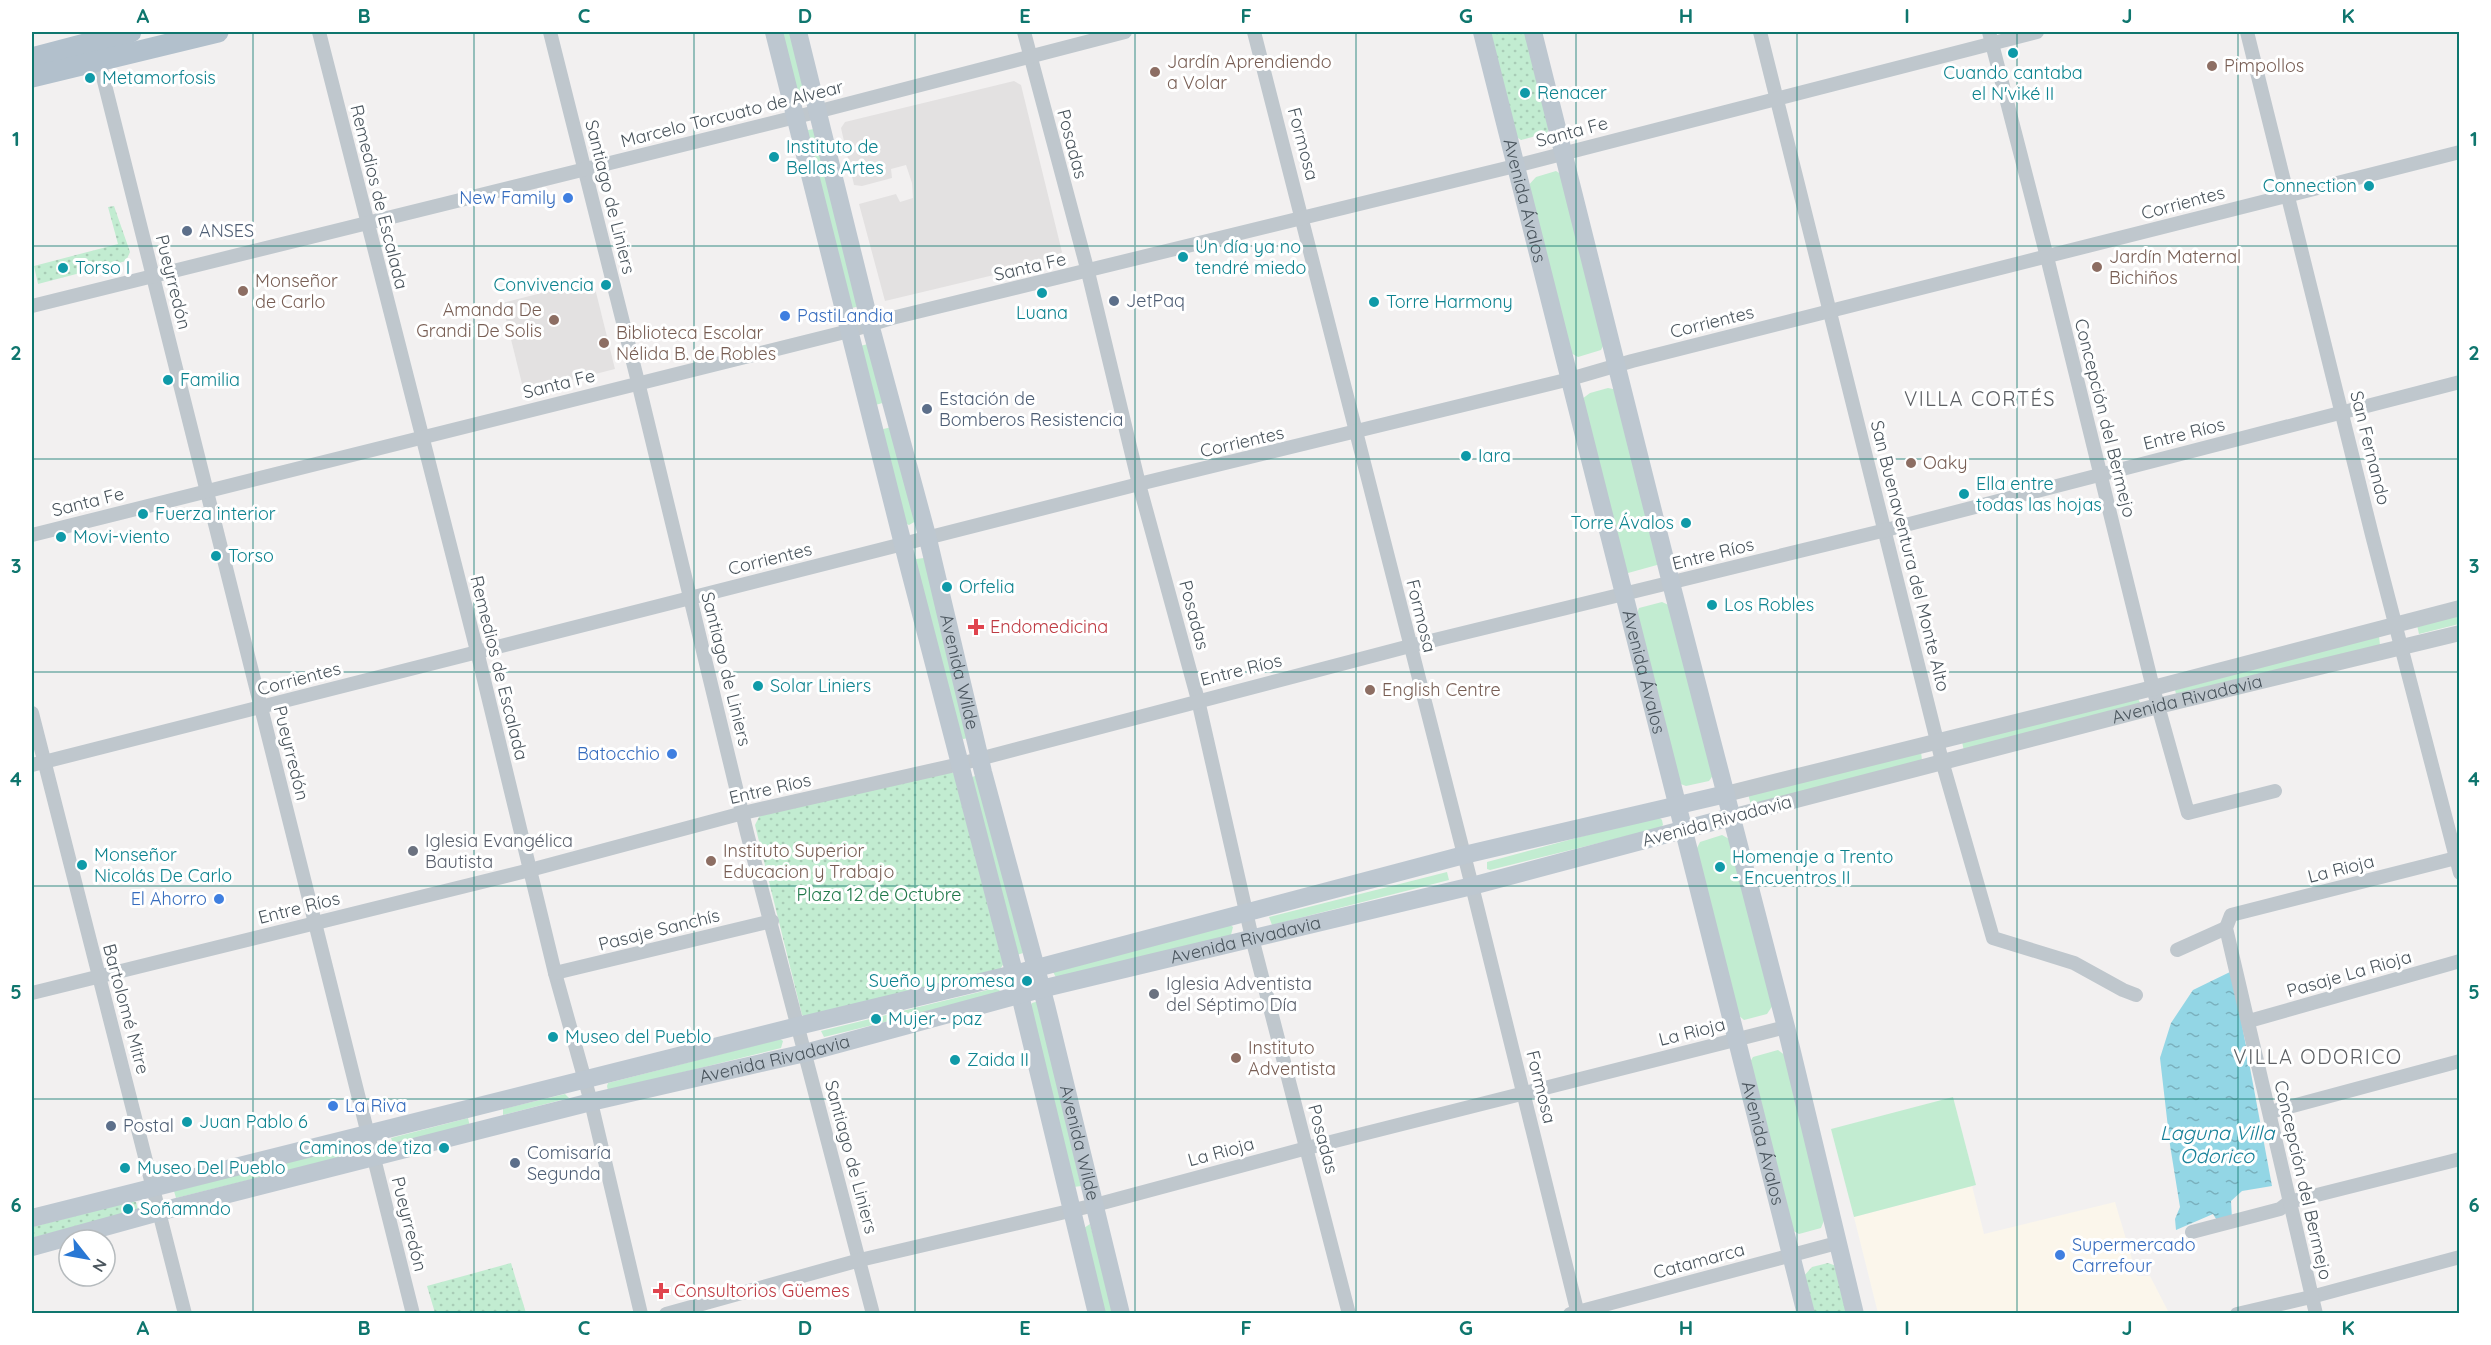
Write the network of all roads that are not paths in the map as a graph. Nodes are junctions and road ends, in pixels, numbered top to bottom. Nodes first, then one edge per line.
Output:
1 (131, 32) edge
2 (218, 32) edge
3 (319, 32) edge
4 (549, 32) edge
5 (774, 32) edge
6 (798, 32) edge
7 (1024, 32) edge
8 (1125, 32) edge
9 (1254, 32) edge
10 (1482, 32) edge
11 (1533, 32) edge
12 (1760, 32) edge
13 (2037, 32) edge
14 (2247, 32) edge
15 (1991, 37) edge
16 (95, 44) edge
17 (1030, 56) junction
18 (32, 58) edge
19 (32, 77) edge
20 (1778, 98) junction
21 (816, 112) junction
22 (795, 116) junction
23 (1564, 152) junction
24 (2460, 152) edge
25 (1515, 166) junction
26 (584, 169) junction
27 (2287, 195) junction
28 (1303, 218) junction
29 (367, 223) junction
30 (2047, 257) junction
31 (1088, 272) junction
32 (153, 276) junction
33 (32, 306) edge
34 (1830, 311) junction
35 (870, 324) junction
36 (849, 332) junction
37 (1618, 365) junction
38 (1569, 379) junction
39 (638, 382) junction
40 (2460, 382) edge
41 (2343, 412) junction
42 (1355, 433) junction
43 (422, 438) junction
44 (2099, 474) junction
45 (1140, 484) junction
46 (206, 492) junction
47 (1886, 530) junction
48 (32, 535) edge
49 (928, 539) junction
50 (903, 545) junction
51 (1671, 583) junction
52 (1623, 593) junction
53 (690, 597) junction
54 (2460, 608) edge
55 (2397, 624) junction
56 (2460, 633) edge
57 (1410, 646) junction
58 (2402, 648) junction
59 (477, 651) junction
60 (2153, 688) junction
61 (1198, 700) junction
62 (2157, 706) junction
63 (261, 707) junction
64 (32, 713) edge
65 (1938, 740) junction
66 (980, 758) junction
67 (1942, 761) junction
68 (38, 764) edge
69 (960, 764) junction
70 (2275, 791) dead end
71 (1726, 794) junction
72 (1678, 804) junction
73 (743, 813) junction
74 (1731, 817) junction
75 (1683, 830) junction
76 (1464, 855) junction
77 (2458, 858) edge
78 (530, 870) junction
79 (2460, 873) edge
80 (1472, 886) junction
81 (1247, 914) junction
82 (772, 921) junction
83 (2228, 921) junction
84 (315, 923) junction
85 (1252, 938) junction
86 (2177, 950) dead end
87 (2460, 962) edge
88 (1036, 968) junction
89 (555, 973) junction
90 (1014, 974) junction
91 (98, 976) junction
92 (1041, 989) junction
93 (32, 993) edge
94 (1020, 995) junction
95 (2136, 995) dead end
96 (2249, 1021) junction
97 (798, 1026) junction
98 (1786, 1027) junction
99 (1737, 1040) junction
100 (805, 1053) junction
101 (2460, 1061) edge
102 (584, 1080) junction
103 (1524, 1093) junction
104 (591, 1102) junction
105 (483, 1106) junction
106 (2270, 1112) junction
107 (488, 1129) junction
108 (368, 1134) junction
109 (1307, 1148) junction
110 (374, 1157) junction
111 (2460, 1158) edge
112 (153, 1188) junction
113 (2289, 1202) junction
114 (1095, 1205) junction
115 (1071, 1210) junction
116 (159, 1212) junction
117 (32, 1218) edge
118 (2192, 1232) dead end
119 (1837, 1243) junction
120 (32, 1246) edge
121 (1792, 1255) junction
122 (2460, 1257) edge
123 (860, 1260) junction
124 (2311, 1297) junction
125 (1575, 1313) edge
126 (185, 1314) edge
127 (413, 1314) edge
128 (641, 1314) edge
129 (666, 1314) edge
130 (873, 1314) edge
131 (1097, 1314) edge
132 (1121, 1314) edge
133 (1349, 1314) edge
134 (1806, 1314) edge
135 (1855, 1314) edge
136 (2237, 1314) edge
137 (2316, 1314) edge

1 - 16 main road
2 - 16 main road
3 - 29 street, Remedios de Escalada
4 - 26 street, Santiago de Liniers
5 - 22 main road, Avenida Wilde
6 - 21 main road, Avenida Wilde
7 - 17 street, Posadas
8 - 17 street, Marcelo Torcuato de Alvear
9 - 28 street, Formosa
10 - 25 main road, Avenida Ávalos
11 - 23 main road
12 - 20 street, San Buenaventura del Monte Alto
13 - 15 street, Santa Fe
14 - 27 street, San Fernando
15 - 20 street, Santa Fe
15 - 30 street, Concepción del Bermejo
16 - 18 main road
16 - 19 main road
16 - 32 street, Pueyrredón
17 - 21 street, Marcelo Torcuato de Alvear
17 - 31 street, Posadas
20 - 23 street, Santa Fe
20 - 34 street, San Buenaventura del Monte Alto
21 - 22 street, Marcelo Torcuato de Alvear
21 - 35 main road, Avenida Wilde
22 - 26 street, Marcelo Torcuato de Alvear
22 - 36 main road, Avenida Wilde
23 - 25 street, Santa Fe
23 - 37 main road
24 - 27 street, Corrientes
25 - 28 street, Santa Fe
25 - 38 main road, Avenida Ávalos
26 - 29 street, Marcelo Torcuato de Alvear
26 - 39 street, Santiago de Liniers
27 - 30 street, Corrientes
27 - 41 street, San Fernando
28 - 31 street, Santa Fe
28 - 42 street, Formosa
29 - 32 street, Marcelo Torcuato de Alvear
29 - 43 street, Remedios de Escalada
30 - 34 street, Corrientes
30 - 44 street, Concepción del Bermejo
31 - 35 street, Santa Fe
31 - 45 street, Posadas
32 - 33 street, Marcelo Torcuato de Alvear
32 - 46 street, Pueyrredón
34 - 37 street, Corrientes
34 - 47 street, San Buenaventura del Monte Alto
35 - 36 street, Santa Fe
35 - 49 main road, Avenida Wilde
36 - 39 street, Santa Fe
36 - 50 main road, Avenida Wilde
37 - 38 street, Corrientes
37 - 51 main road
38 - 42 street, Corrientes
38 - 52 main road, Avenida Ávalos
39 - 43 street, Santa Fe
39 - 53 street, Santiago de Liniers
40 - 41 street, Entre Ríos
41 - 44 street, Entre Ríos
41 - 55 street, San Fernando
42 - 45 street, Corrientes
42 - 57 street, Formosa
43 - 46 street, Santa Fe
43 - 59 street, Remedios de Escalada
44 - 47 street, Entre Ríos
44 - 60 street, Concepción del Bermejo
45 - 49 street, Corrientes
45 - 61 street, Posadas
46 - 48 street, Santa Fe
46 - 63 street, Pueyrredón
47 - 51 street, Entre Ríos
47 - 65 street, San Buenaventura del Monte Alto
49 - 50 street, Corrientes
49 - 66 main road, Avenida Wilde
50 - 53 street, Corrientes
50 - 69 main road, Avenida Wilde
51 - 52 street, Entre Ríos
51 - 71 main road
52 - 57 street, Entre Ríos
52 - 72 main road, Avenida Ávalos
53 - 59 street, Corrientes
53 - 73 street, Santiago de Liniers
54 - 55 street, Avenida Rivadavia
55 - 58 street, San Fernando
55 - 60 street, Avenida Rivadavia
56 - 58 street, Avenida Rivadavia
57 - 61 street, Entre Ríos
57 - 76 street, Formosa
58 - 62 street, Avenida Rivadavia
58 - 77 street, San Fernando
59 - 63 street, Corrientes
59 - 78 street, Remedios de Escalada
60 - 62 street, Concepción del Bermejo
60 - 65 street, Avenida Rivadavia
61 - 66 street, Entre Ríos
61 - 81 street, Posadas
62 - 67 street, Avenida Rivadavia
62 - 70 street, Concepción del Bermejo
63 - 68 street, Corrientes
63 - 84 street, Pueyrredón
64 - 68 street, Bartolomé Mitre
65 - 67 street, San Buenaventura del Monte Alto
65 - 71 street, Avenida Rivadavia
66 - 69 street, Entre Ríos
66 - 88 main road, Avenida Wilde
67 - 74 street, Avenida Rivadavia
67 - 95 street, San Buenaventura del Monte Alto
68 - 91 street, Bartolomé Mitre
69 - 73 street, Entre Ríos
69 - 90 main road, Avenida Wilde
71 - 72 main road, Avenida Rivadavia
71 - 74 main road
72 - 75 main road, Avenida Ávalos
72 - 76 main road, Avenida Rivadavia
73 - 78 street, Entre Ríos
73 - 82 street, Santiago de Liniers
74 - 75 main road, Avenida Rivadavia
74 - 98 main road
75 - 80 main road, Avenida Rivadavia
75 - 99 main road, Avenida Ávalos
76 - 80 street, Formosa
76 - 81 main road, Avenida Rivadavia
77 - 79 street, San Fernando
77 - 83 street, La Rioja
78 - 84 street, Entre Ríos
78 - 89 street, Remedios de Escalada
80 - 85 main road, Avenida Rivadavia
80 - 103 street, Formosa
81 - 85 street, Posadas
81 - 88 main road, Avenida Rivadavia
82 - 89 street, Pasaje Sanchís
82 - 97 street, Santiago de Liniers
83 - 86 street, La Rioja
83 - 96 street, Concepción del Bermejo
84 - 91 street, Entre Ríos
84 - 108 street, Pueyrredón
85 - 92 main road, Avenida Rivadavia
85 - 109 street, Posadas
87 - 96 street, Pasaje La Rioja
88 - 90 main road, Avenida Rivadavia
88 - 92 main road, Avenida Wilde
89 - 102 street, Remedios de Escalada
90 - 94 main road, Avenida Wilde
90 - 97 main road, Avenida Rivadavia
91 - 93 street, Entre Ríos
91 - 112 street, Bartolomé Mitre
92 - 94 main road, Avenida Rivadavia
92 - 114 main road, Avenida Wilde
94 - 100 main road, Avenida Rivadavia
94 - 115 main road, Avenida Wilde
96 - 106 street, Concepción del Bermejo
97 - 100 street, Santiago de Liniers
97 - 102 main road, Avenida Rivadavia
98 - 99 street, La Rioja
98 - 119 main road
99 - 103 street, La Rioja
99 - 121 main road, Avenida Ávalos
100 - 104 main road, Avenida Rivadavia
100 - 123 street, Santiago de Liniers
101 - 106 street
102 - 104 street, Remedios de Escalada
102 - 105 main road, Avenida Rivadavia
103 - 109 street, La Rioja
103 - 125 street, Formosa
104 - 107 main road, Avenida Rivadavia
104 - 128 street, Remedios de Escalada
105 - 107 main road
105 - 108 main road, Avenida Rivadavia
106 - 113 street, Concepción del Bermejo
107 - 110 main road, Avenida Rivadavia
108 - 110 street, Pueyrredón
108 - 112 main road, Avenida Rivadavia
109 - 114 street, La Rioja
109 - 133 street, Posadas
110 - 116 main road, Avenida Rivadavia
110 - 127 street, Pueyrredón
111 - 113 street
112 - 116 street, Bartolomé Mitre
112 - 117 main road, Avenida Rivadavia
113 - 118 street
113 - 124 street, Concepción del Bermejo
114 - 115 street, La Rioja
114 - 132 main road, Avenida Wilde
115 - 123 street, La Rioja
115 - 131 main road, Avenida Wilde
116 - 120 main road, Avenida Rivadavia
116 - 126 street, Bartolomé Mitre
119 - 121 street, Catamarca
119 - 135 main road
121 - 125 street, Catamarca
121 - 134 main road, Avenida Ávalos
122 - 124 street
123 - 129 street, La Rioja
123 - 130 street, Santiago de Liniers
124 - 136 street
124 - 137 street, Concepción del Bermejo

